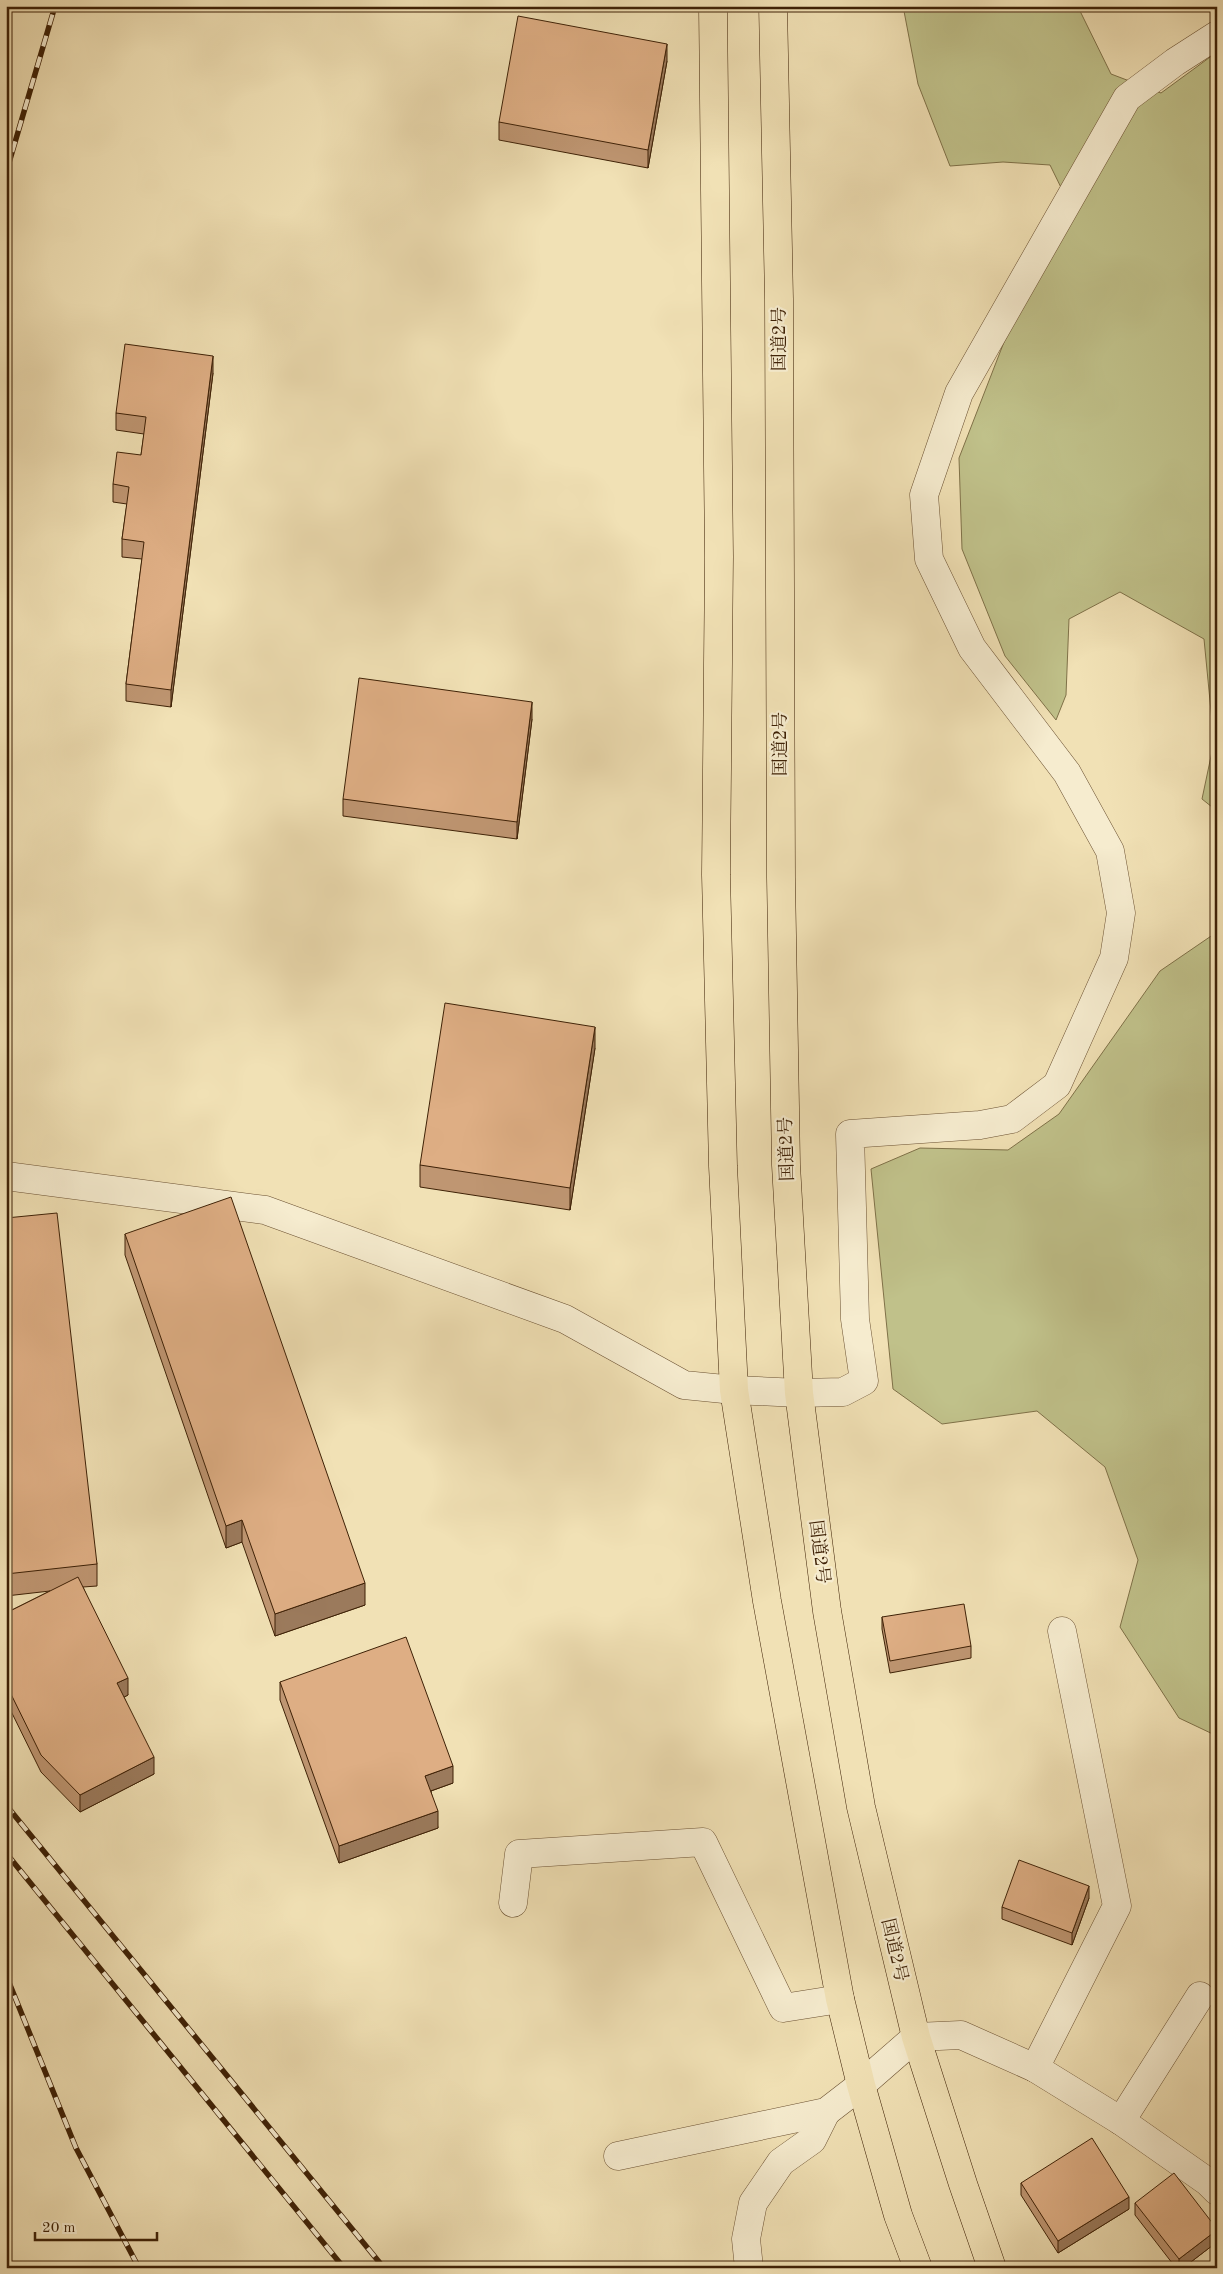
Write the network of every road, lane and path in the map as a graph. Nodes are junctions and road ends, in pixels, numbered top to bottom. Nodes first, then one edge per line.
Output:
1 (713, 6) edge
2 (773, 6) edge
3 (1217, 35) edge
4 (6, 1176) edge
5 (734, 1390) junction
6 (799, 1393) junction
7 (1062, 1631) dead end
8 (512, 1904) dead end
9 (1200, 1996) dead end
10 (840, 1999) junction
11 (916, 2038) junction
12 (1035, 2068) junction
13 (861, 2085) junction
14 (826, 2112) junction
15 (1121, 2121) junction
16 (618, 2156) dead end
17 (1217, 2191) edge
18 (749, 2268) edge
19 (918, 2268) edge
20 (992, 2268) edge

1 - 5 highway
2 - 6 highway, 国道2号
3 - 6 street
4 - 5 street
5 - 6 street
5 - 10 highway
6 - 11 highway, 国道2号
7 - 12 street
8 - 10 street
9 - 15 street
10 - 13 highway
11 - 12 street
11 - 13 street
11 - 20 highway, 国道2号
12 - 15 street
13 - 14 street
13 - 19 highway
14 - 16 street
14 - 18 street
15 - 17 street

